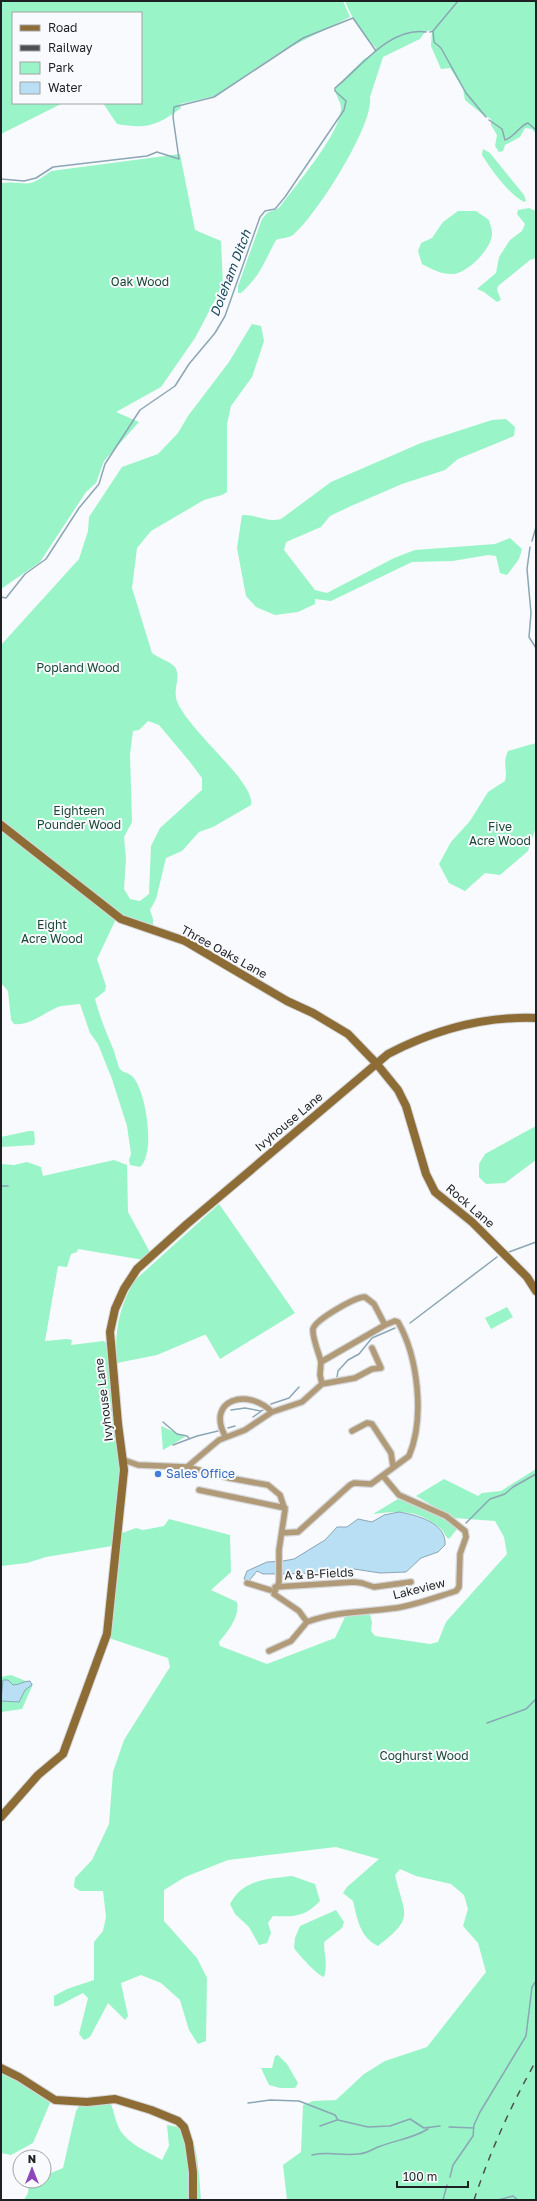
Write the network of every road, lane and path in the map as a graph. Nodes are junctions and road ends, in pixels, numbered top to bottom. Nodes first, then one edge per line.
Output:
1 (1, 824) edge
2 (536, 1018) edge
3 (376, 1063) junction
4 (536, 1291) edge
5 (384, 1325) junction
6 (372, 1348) dead end
7 (321, 1362) junction
8 (322, 1384) junction
9 (272, 1412) junction
10 (352, 1431) dead end
11 (225, 1436) junction
12 (124, 1460) junction
13 (138, 1465) junction
14 (393, 1466) junction
15 (187, 1467) junction
16 (124, 1470) junction
17 (382, 1476) junction
18 (199, 1490) dead end
19 (285, 1508) junction
20 (282, 1533) junction
21 (411, 1582) dead end
22 (247, 1583) dead end
23 (273, 1589) junction
24 (307, 1622) junction
25 (269, 1651) dead end
26 (1, 1817) edge
27 (1, 2068) edge
28 (193, 2200) edge

1 - 3 street, Three Oaks Lane
2 - 3 street, Ivyhouse Lane
3 - 4 street, Rock Lane
3 - 12 street, Ivyhouse Lane
5 - 7 street
5 - 7 street
5 - 14 street
6 - 8 street
7 - 8 street
8 - 9 street
9 - 11 street
9 - 11 street
10 - 14 street
11 - 15 street
12 - 13 street
12 - 16 street, Ivyhouse Lane
13 - 15 street
13 - 16 street
14 - 17 street
15 - 19 street
16 - 26 street, Ivyhouse Lane
17 - 20 street
17 - 24 street, Lakeview
18 - 19 street
19 - 20 street
20 - 23 street
21 - 23 street, A & B-Fields
22 - 23 street
23 - 24 street
24 - 25 street
27 - 28 street

